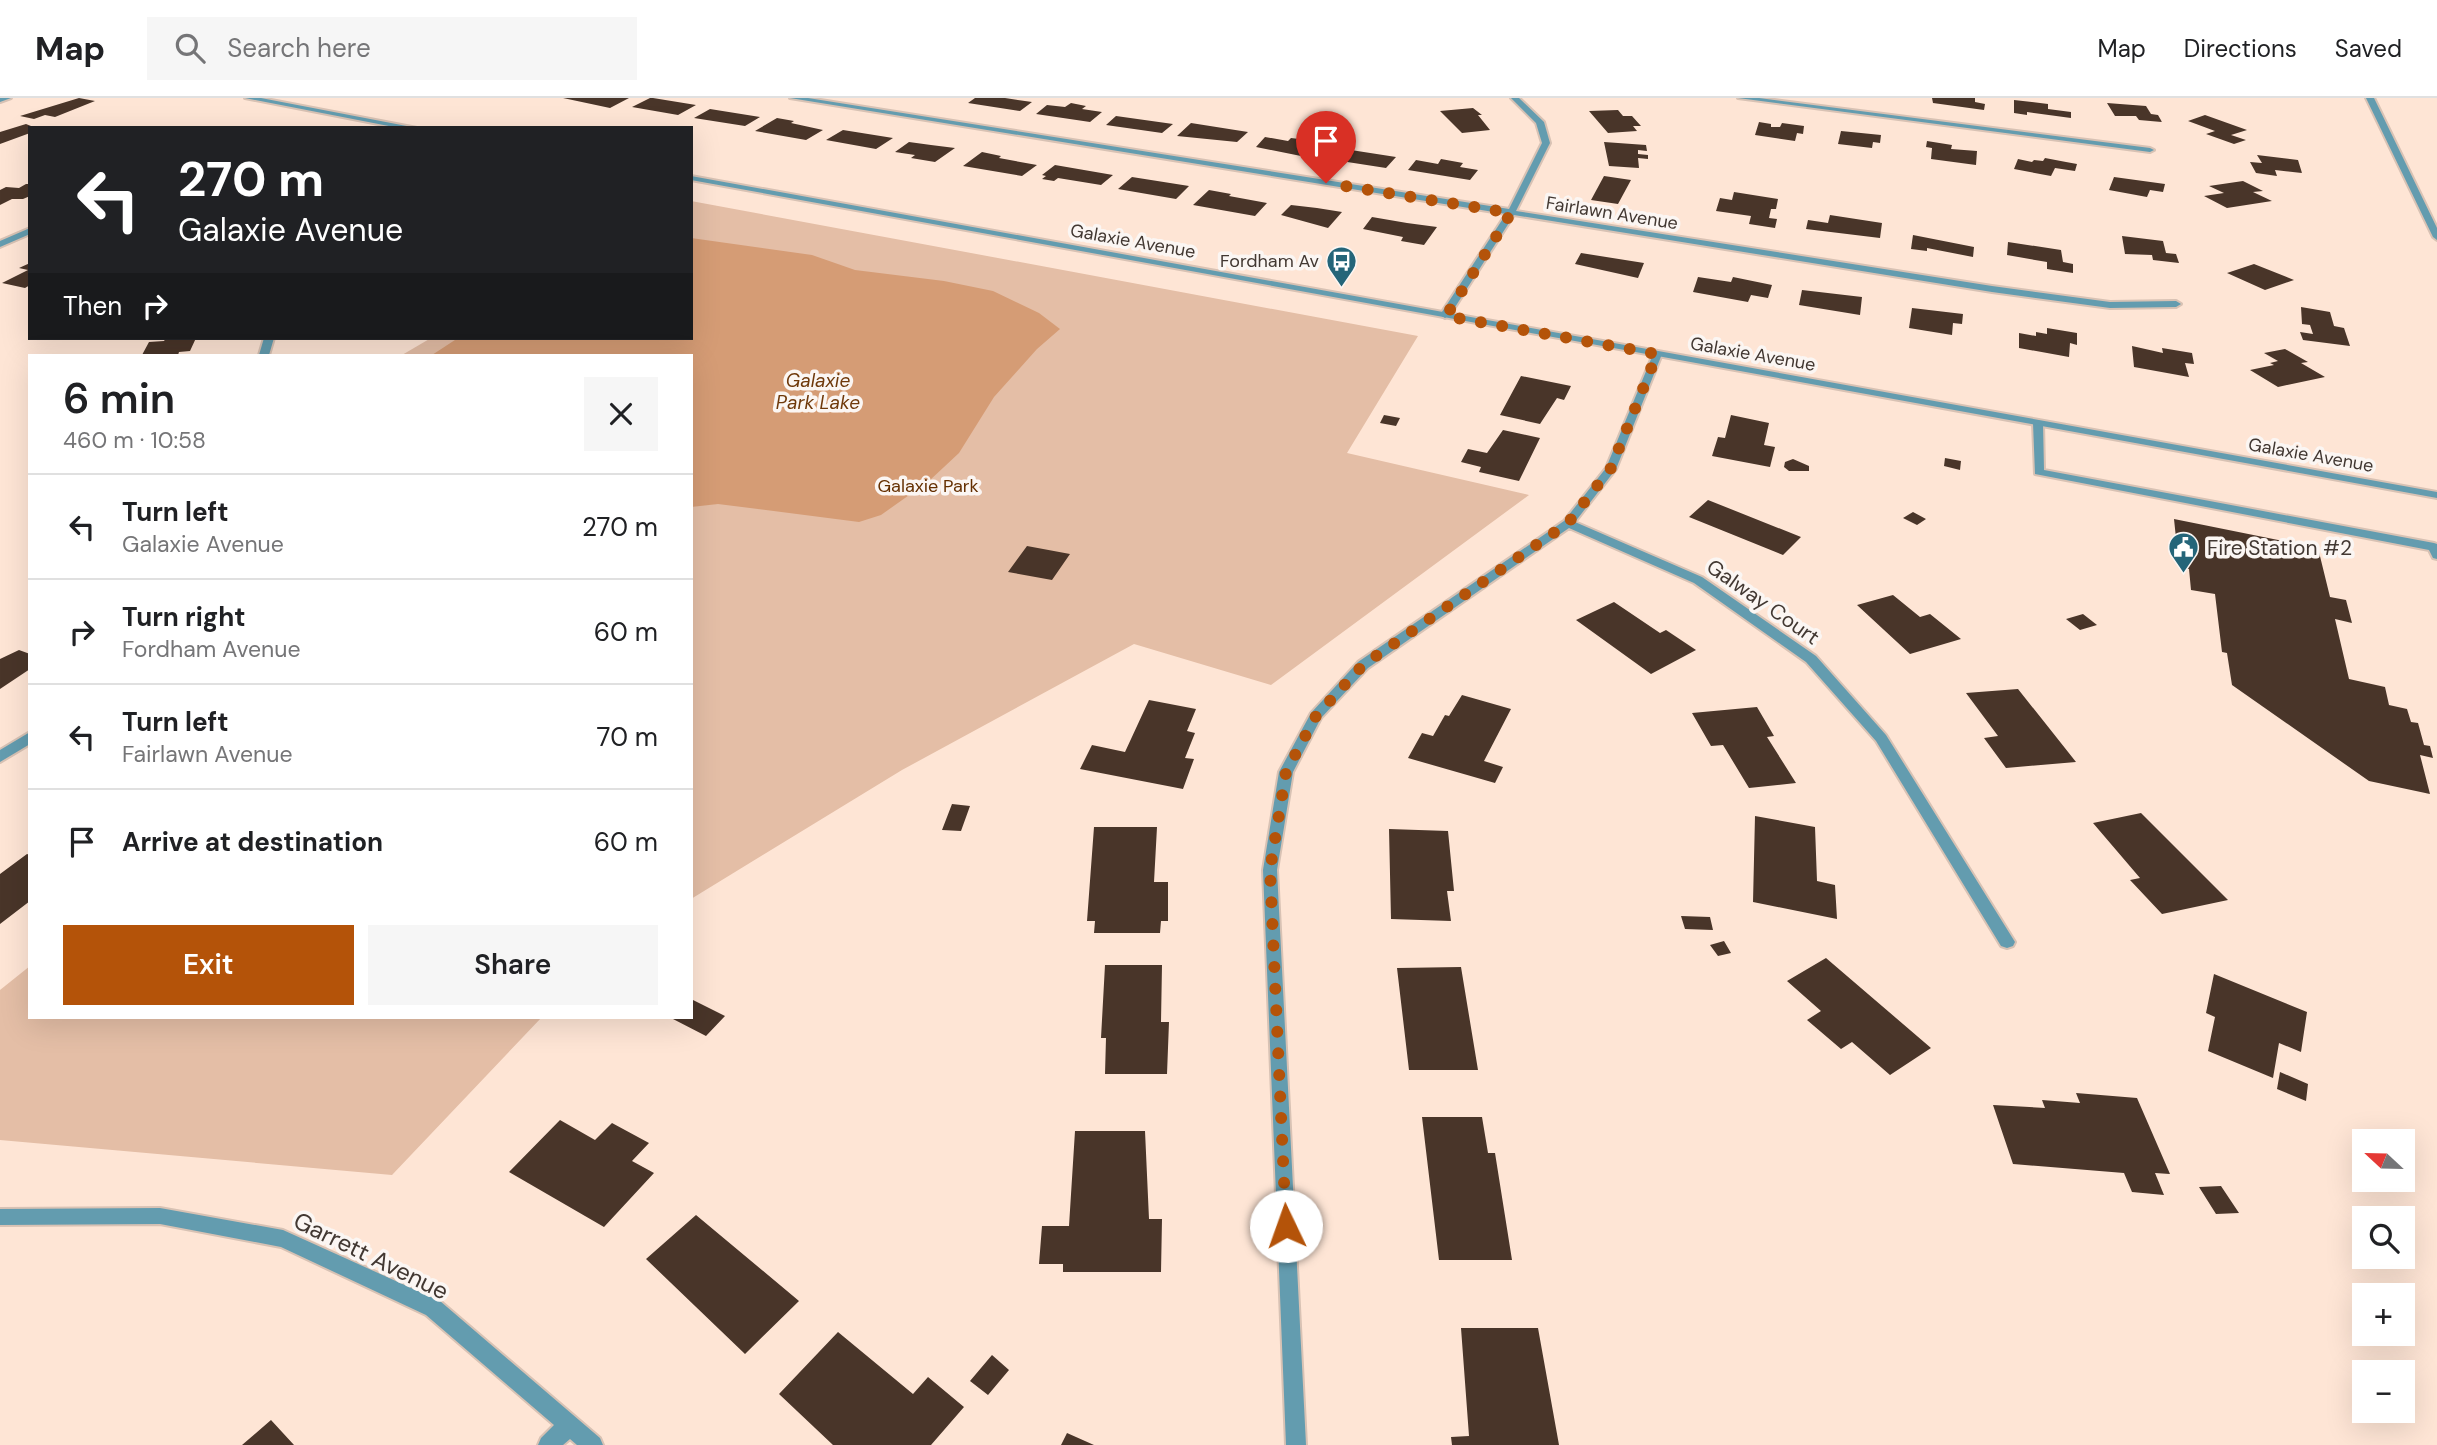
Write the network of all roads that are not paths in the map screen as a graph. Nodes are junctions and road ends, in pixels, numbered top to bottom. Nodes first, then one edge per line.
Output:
1 (7, 98) edge
2 (249, 98) edge
3 (794, 98) edge
4 (1515, 98) edge
5 (1742, 98) edge
6 (2370, 98) edge
7 (0, 100) edge
8 (402, 126) edge
9 (2150, 150) dead end
10 (693, 178) edge
11 (1511, 213) junction
12 (28, 232) edge
13 (2437, 237) edge
14 (0, 244) edge
15 (2176, 304) dead end
16 (1446, 316) junction
17 (1657, 354) junction
18 (2038, 423) junction
19 (2437, 495) edge
20 (1568, 523) junction
21 (2437, 555) edge
22 (28, 738) edge
23 (0, 757) edge
24 (2007, 942) dead end
25 (0, 1217) edge
26 (570, 1425) junction
27 (548, 1445) edge
28 (593, 1445) edge
29 (1296, 1445) edge

1 - 7 street
2 - 8 street
3 - 11 street, Fairlawn Avenue
4 - 11 street
5 - 9 street
6 - 13 street
10 - 16 street, Galaxie Avenue
11 - 15 street, Fairlawn Avenue
11 - 16 street
12 - 14 street
16 - 17 street, Galaxie Avenue
17 - 18 street, Galaxie Avenue
17 - 20 street
18 - 19 street, Galaxie Avenue
18 - 21 street
20 - 24 street, Galway Court
20 - 29 street
22 - 23 street
25 - 26 street, Garrett Avenue
26 - 27 street
26 - 28 street, Garrett Avenue

